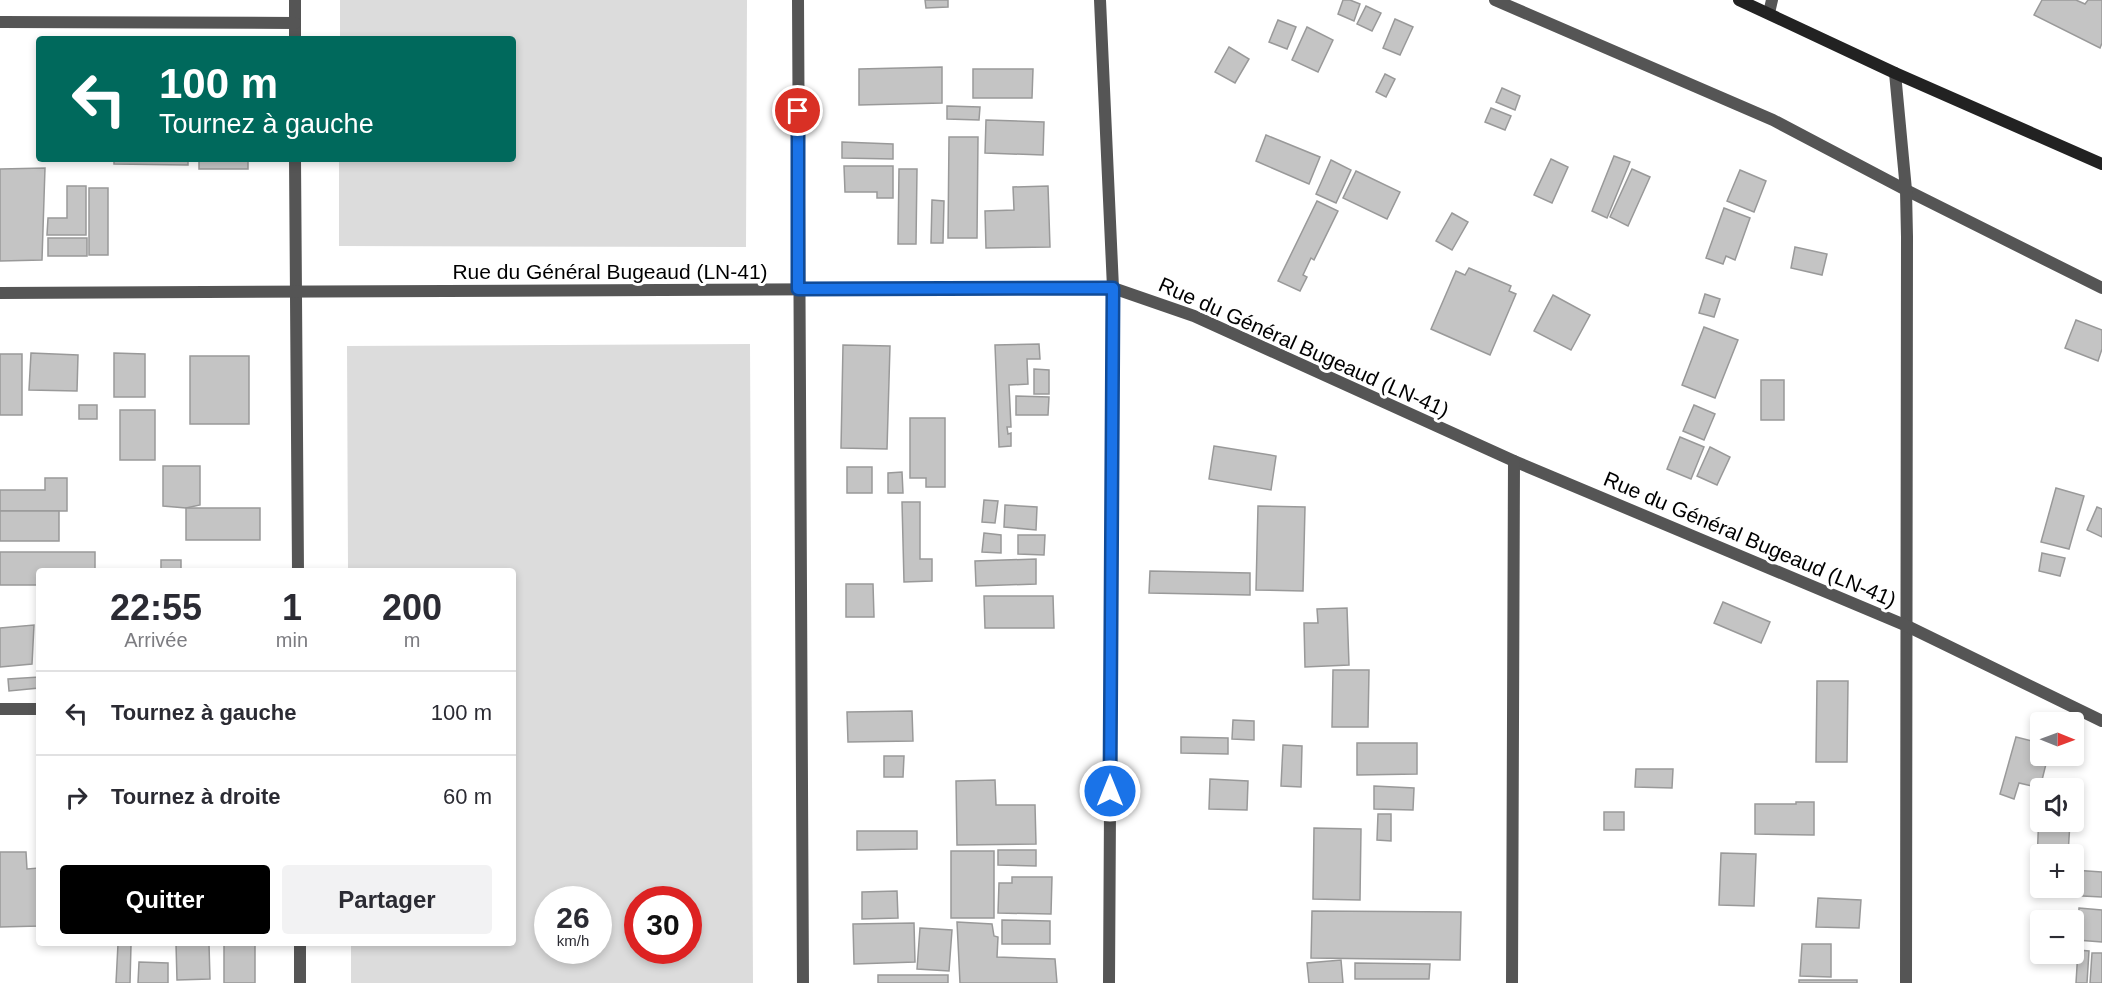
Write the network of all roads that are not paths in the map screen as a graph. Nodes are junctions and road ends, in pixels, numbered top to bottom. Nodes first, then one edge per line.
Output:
1 (295, 0) edge
2 (798, 0) edge
3 (1100, 0) edge
4 (1495, 0) edge
5 (1739, 0) edge
6 (1772, 0) edge
7 (1769, 13) junction
8 (0, 22) edge
9 (295, 23) junction
10 (295, 36) edge
11 (1894, 73) junction
12 (295, 162) edge
13 (2102, 164) edge
14 (1906, 190) junction
15 (1113, 288) junction
16 (2102, 288) edge
17 (798, 289) junction
18 (296, 292) junction
19 (0, 293) edge
20 (1514, 461) junction
21 (298, 568) edge
22 (1907, 626) junction
23 (0, 709) edge
24 (36, 709) edge
25 (2102, 721) edge
26 (300, 946) edge
27 (300, 983) edge
28 (802, 983) edge
29 (1109, 983) edge
30 (1512, 983) edge
31 (1906, 983) edge

1 - 9 street
2 - 17 street
3 - 15 street
4 - 14 street
5 - 7 street
6 - 7 street
7 - 11 street
8 - 9 street
9 - 10 street
11 - 13 street
11 - 14 street
12 - 18 street
14 - 16 street
14 - 22 street
15 - 17 street, Rue du Général Bugeaud (LN-41)
15 - 20 street, Rue du Général Bugeaud (LN-41)
15 - 29 street
17 - 18 street, Rue du Général Bugeaud (LN-41)
17 - 28 street
18 - 19 street, Rue du Général Bugeaud (LN-41)
18 - 21 street
20 - 22 street, Rue du Général Bugeaud (LN-41)
20 - 30 street
22 - 25 street, Rue du Général Bugeaud (LN-41)
22 - 31 street
23 - 24 street
26 - 27 street

